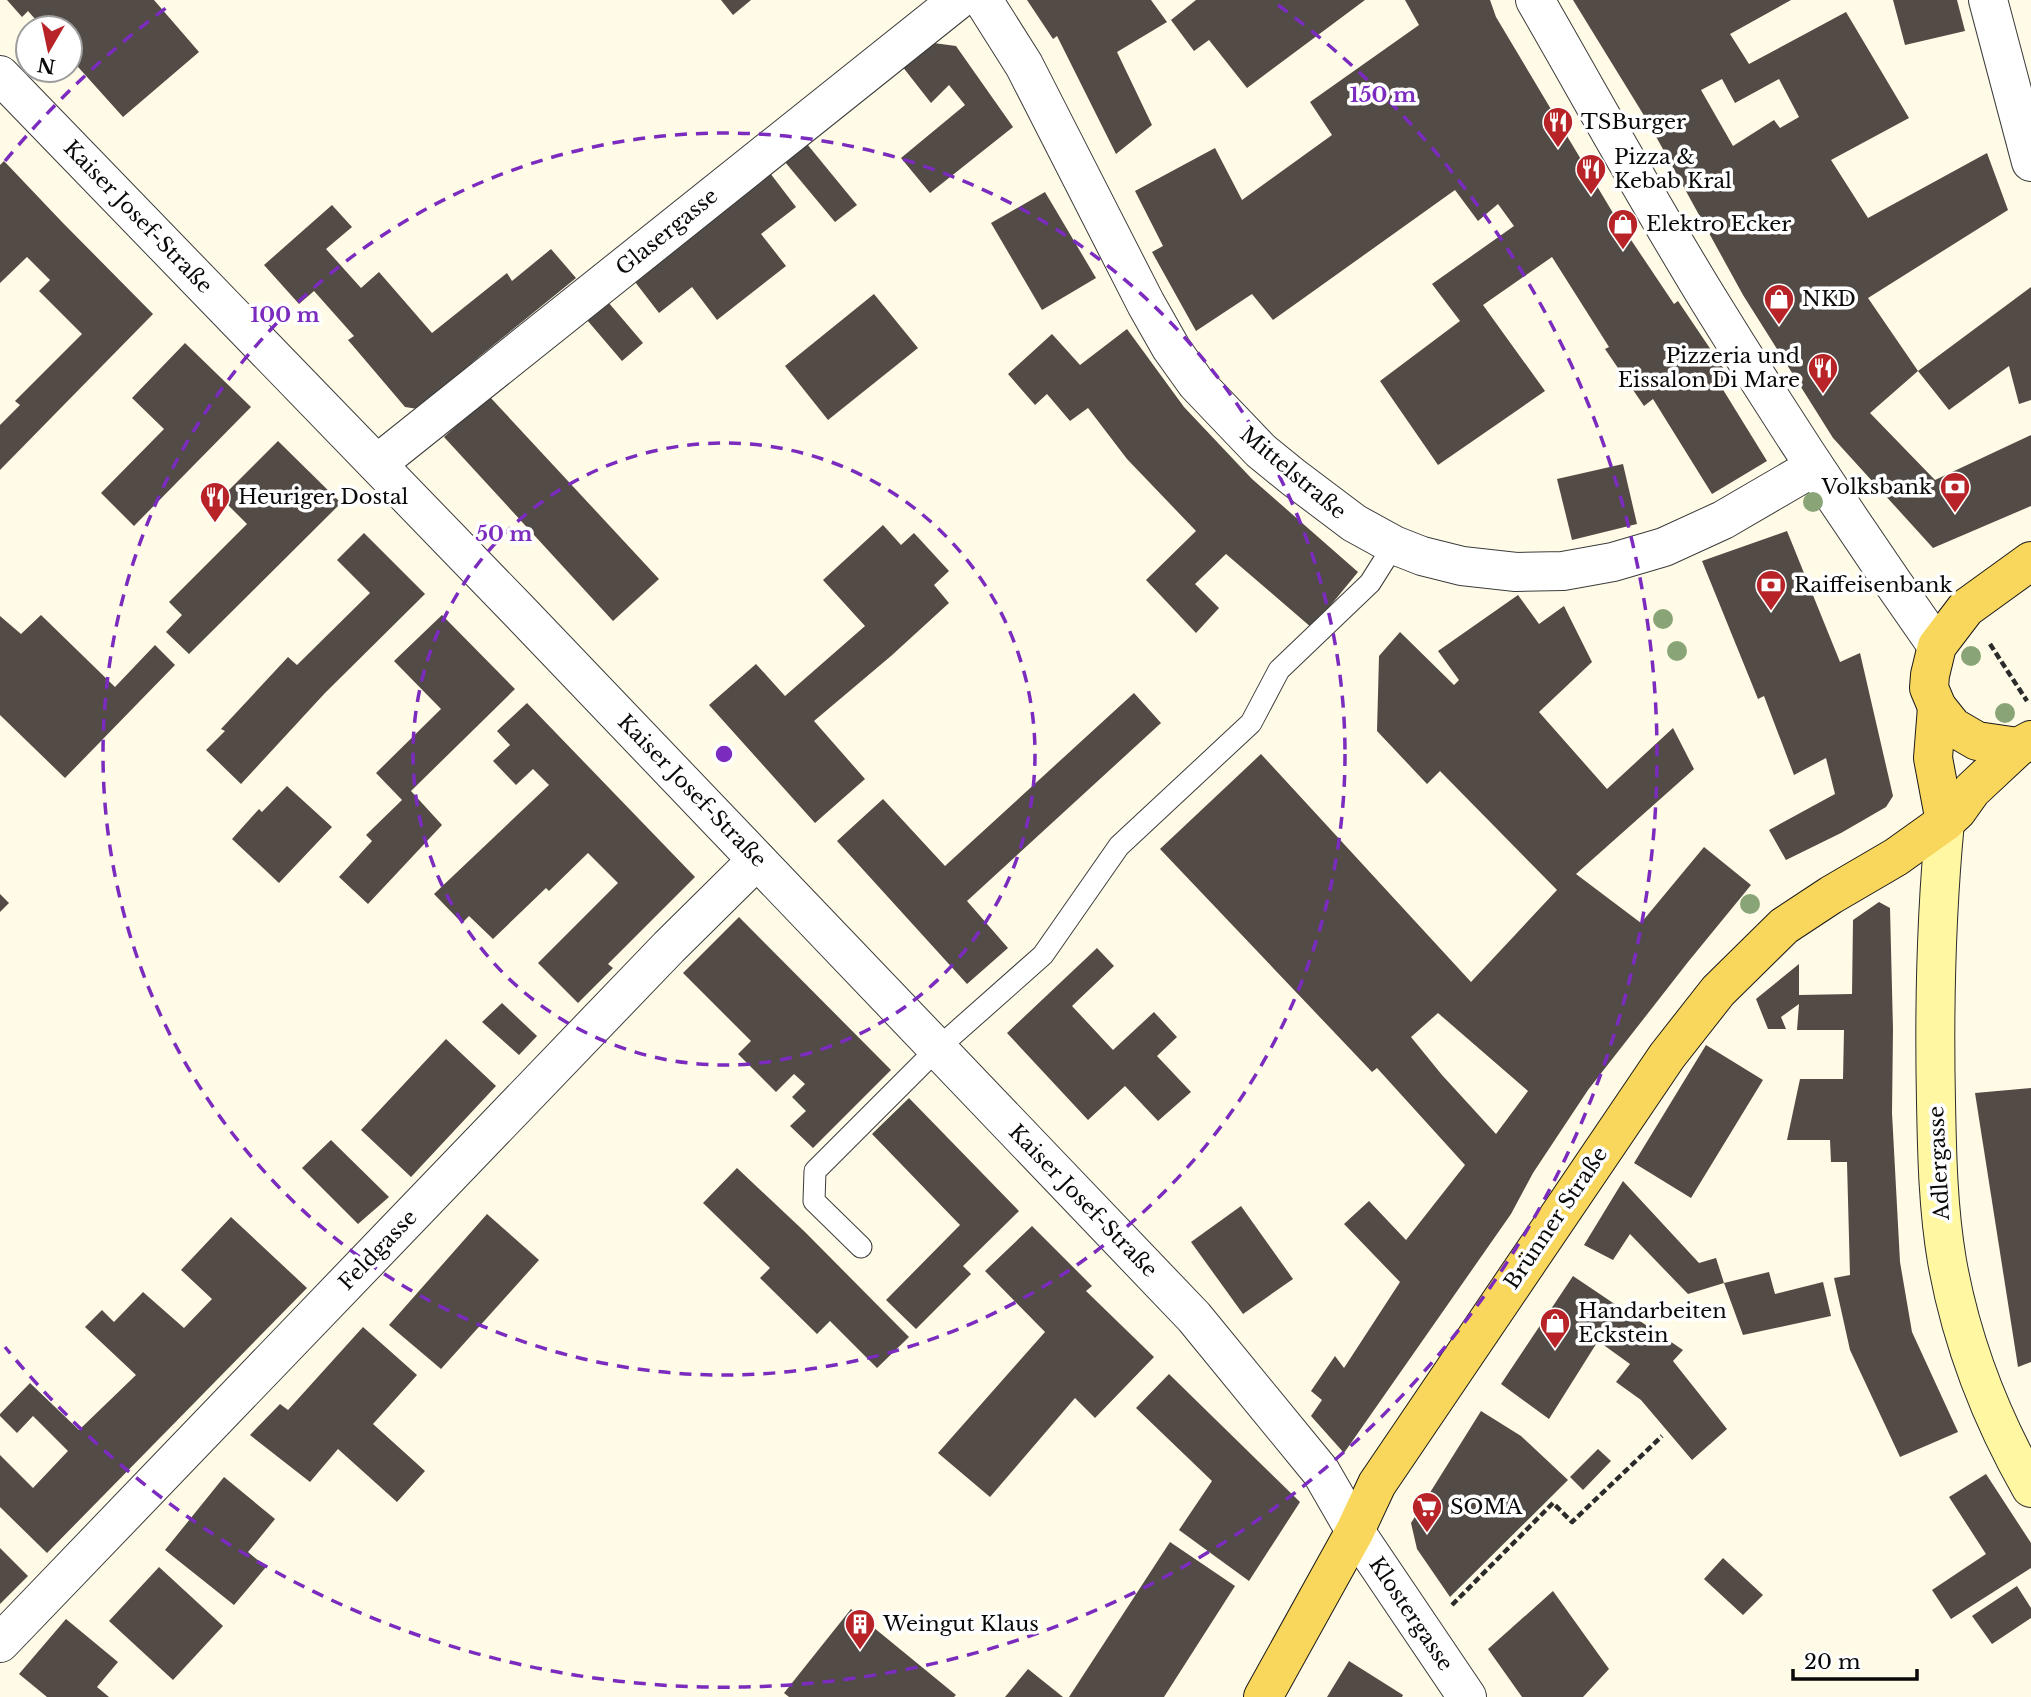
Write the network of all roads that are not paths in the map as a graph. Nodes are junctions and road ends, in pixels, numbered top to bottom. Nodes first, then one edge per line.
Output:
1 (958, 0) edge
2 (983, 0) edge
3 (1535, 0) edge
4 (1988, 0) edge
5 (0, 75) edge
6 (2031, 162) edge
7 (377, 464) junction
8 (1814, 467) junction
9 (1394, 545) junction
10 (2031, 561) edge
11 (1937, 646) junction
12 (1937, 707) junction
13 (2024, 743) edge
14 (1945, 822) junction
15 (757, 860) junction
16 (937, 1049) junction
17 (861, 1247) dead end
18 (2031, 1488) edge
19 (1355, 1531) junction
20 (0, 1643) edge
21 (1263, 1697) edge
22 (1467, 1697) edge

1 - 7 street, Glasergasse
2 - 9 street, Mittelstraße
3 - 8 street
4 - 6 street
5 - 7 street, Kaiser Josef-Straße
7 - 15 street, Kaiser Josef-Straße
8 - 9 street, Mittelstraße
8 - 11 street
9 - 16 lane
10 - 11 main road
11 - 12 main road
12 - 13 main road
12 - 14 main road
13 - 14 main road, Brünner Straße
14 - 18 main road, Adlergasse
14 - 19 main road, Brünner Straße
15 - 16 street, Kaiser Josef-Straße
15 - 20 street, Feldgasse
16 - 17 lane
16 - 19 street, Kaiser Josef-Straße
19 - 21 main road, Brünner Straße
19 - 22 street, Klostergasse

